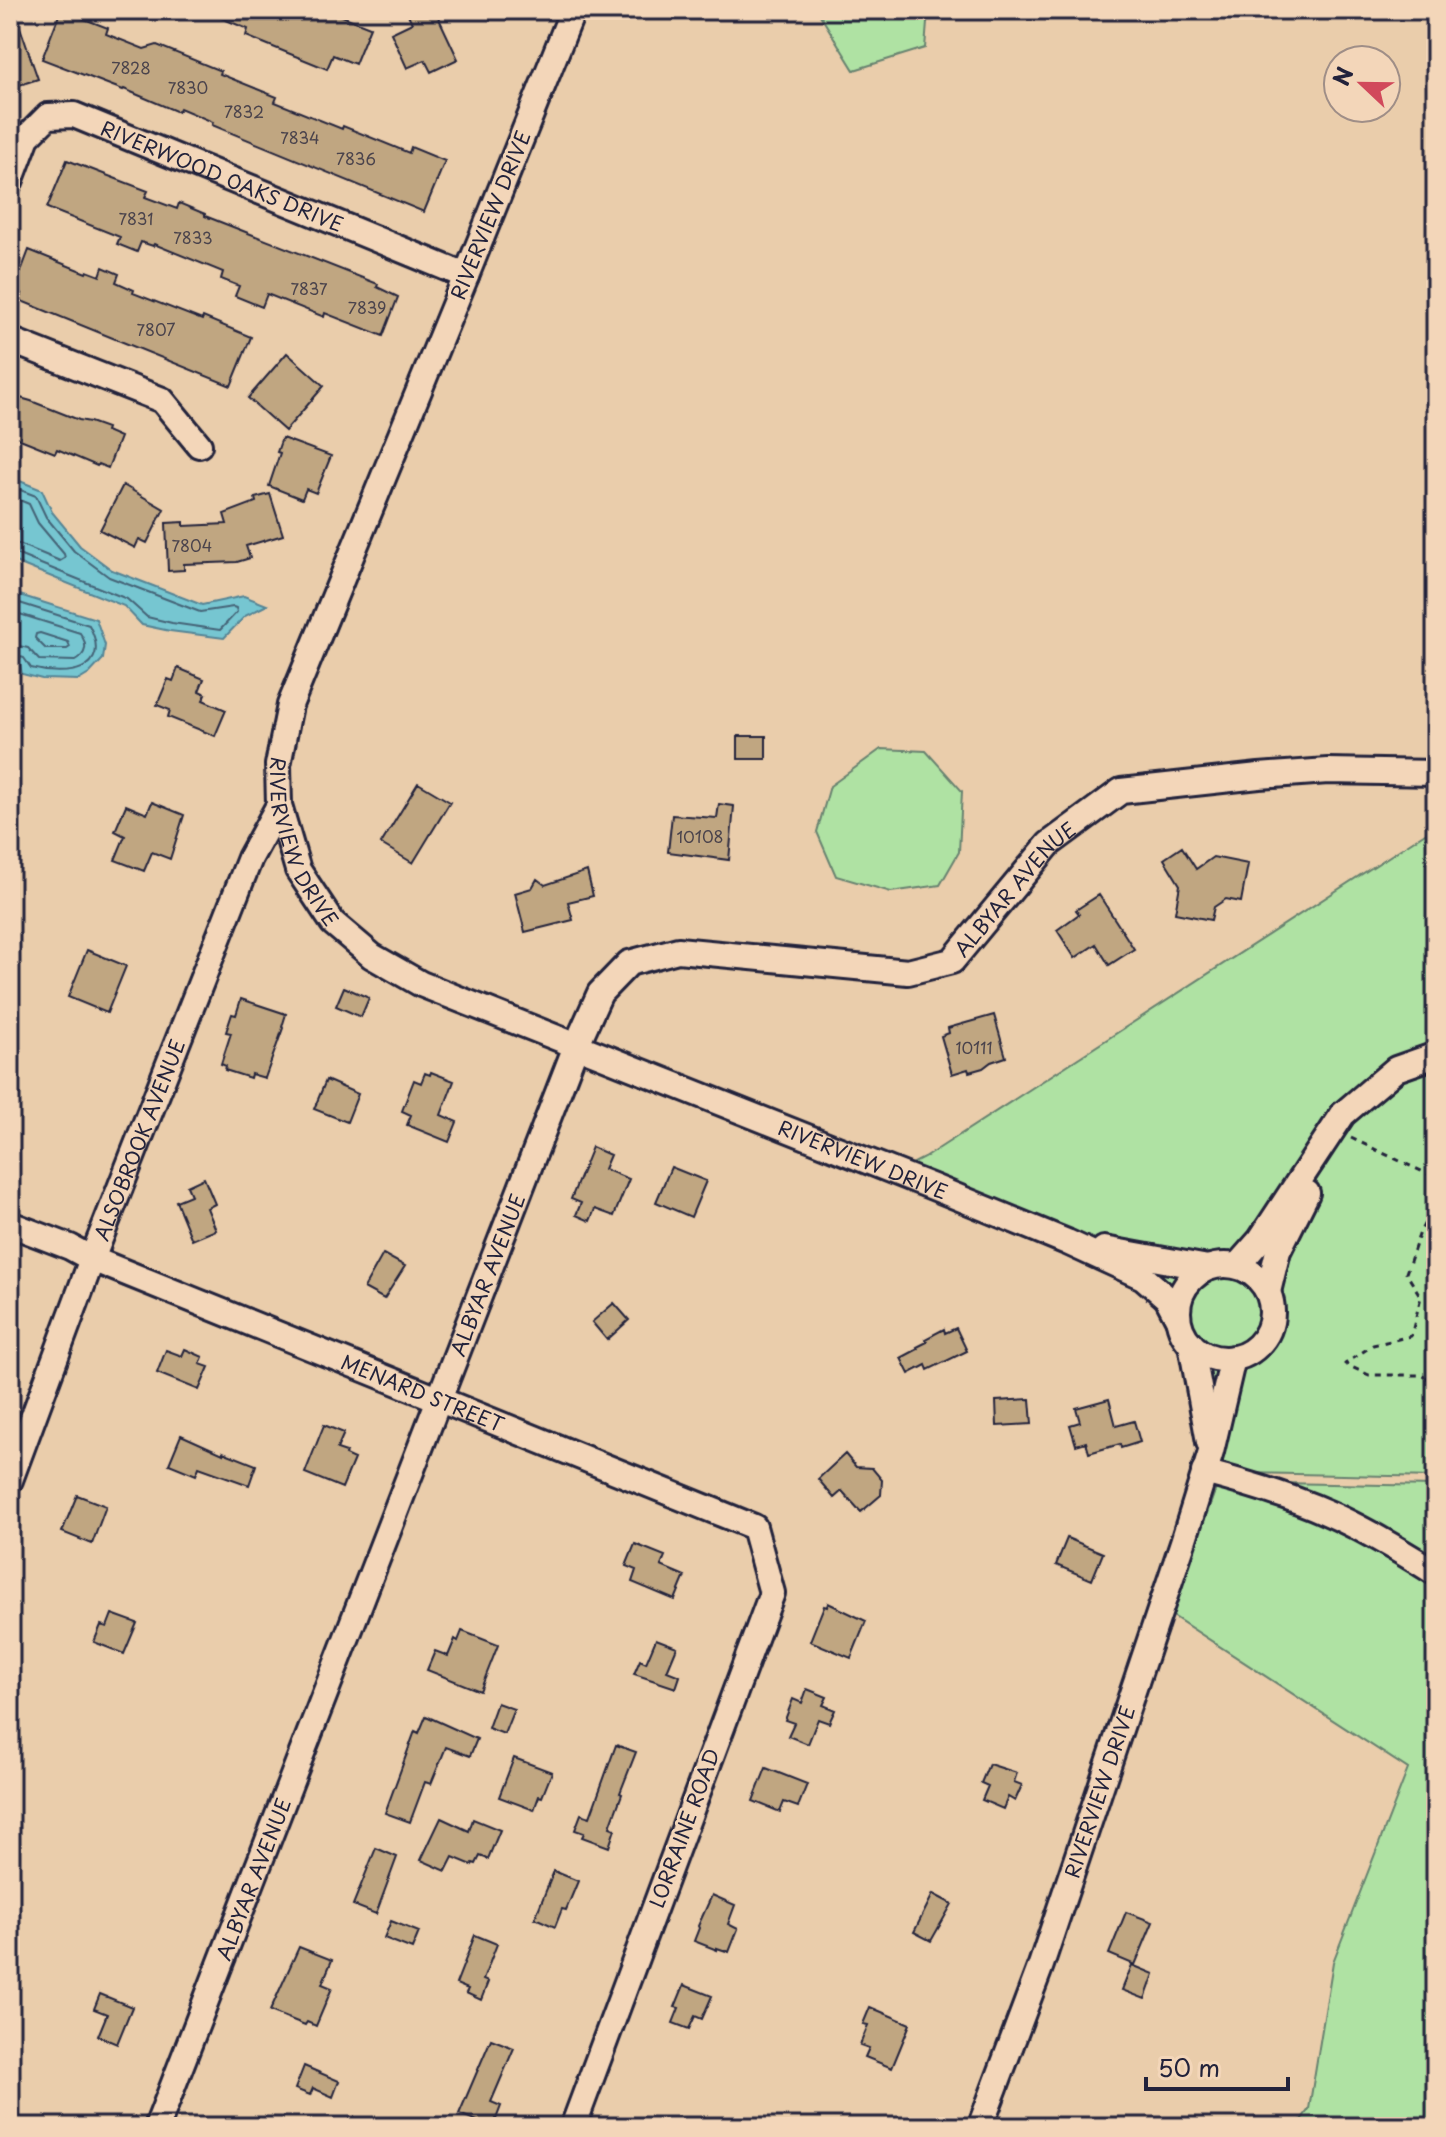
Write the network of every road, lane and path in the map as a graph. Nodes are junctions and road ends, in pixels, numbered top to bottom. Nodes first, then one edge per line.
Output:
1 (573, 10) edge
2 (10, 182) edge
3 (466, 276) junction
4 (10, 340) edge
5 (199, 445) dead end
6 (1436, 773) edge
7 (279, 805) junction
8 (576, 1046) junction
9 (1436, 1055) edge
10 (1340, 1123) junction
11 (1436, 1178) edge
12 (1436, 1202) edge
13 (10, 1224) edge
14 (1067, 1242) junction
15 (92, 1259) junction
16 (1237, 1266) junction
17 (1208, 1268) junction
18 (1268, 1292) junction
19 (1178, 1319) junction
20 (1191, 1344) junction
21 (1233, 1358) junction
22 (1436, 1384) edge
23 (439, 1398) junction
24 (1207, 1462) junction
25 (10, 1480) edge
26 (754, 1527) joint
27 (1436, 1573) edge
28 (157, 2127) edge
29 (573, 2127) edge
30 (980, 2127) edge

1 - 3 street, RIVERVIEW DRIVE
2 - 3 street, RIVERWOOD OAKS DRIVE
3 - 7 street, RIVERVIEW DRIVE
4 - 5 street
6 - 8 street, ALBYAR AVENUE
7 - 8 street, RIVERVIEW DRIVE
7 - 15 street, ALSOBROOK AVENUE
8 - 14 street, RIVERVIEW DRIVE
8 - 23 street, ALBYAR AVENUE
9 - 10 street
10 - 11 path
10 - 16 street
10 - 18 street
12 - 22 path
13 - 15 street, MENARD STREET
14 - 17 street, RIVERVIEW DRIVE
14 - 19 street, RIVERVIEW DRIVE
15 - 23 street, MENARD STREET
15 - 25 street, ALSOBROOK AVENUE
16 - 17 street, RIVERVIEW DRIVE
16 - 18 street
17 - 19 street
18 - 21 street
19 - 20 street, RIVERVIEW DRIVE
20 - 21 street
20 - 24 street, RIVERVIEW DRIVE
21 - 24 street, RIVERVIEW DRIVE
23 - 26 street, MENARD STREET
23 - 28 street, ALBYAR AVENUE
24 - 27 street
24 - 30 street, RIVERVIEW DRIVE
26 - 29 street, LORRAINE ROAD

